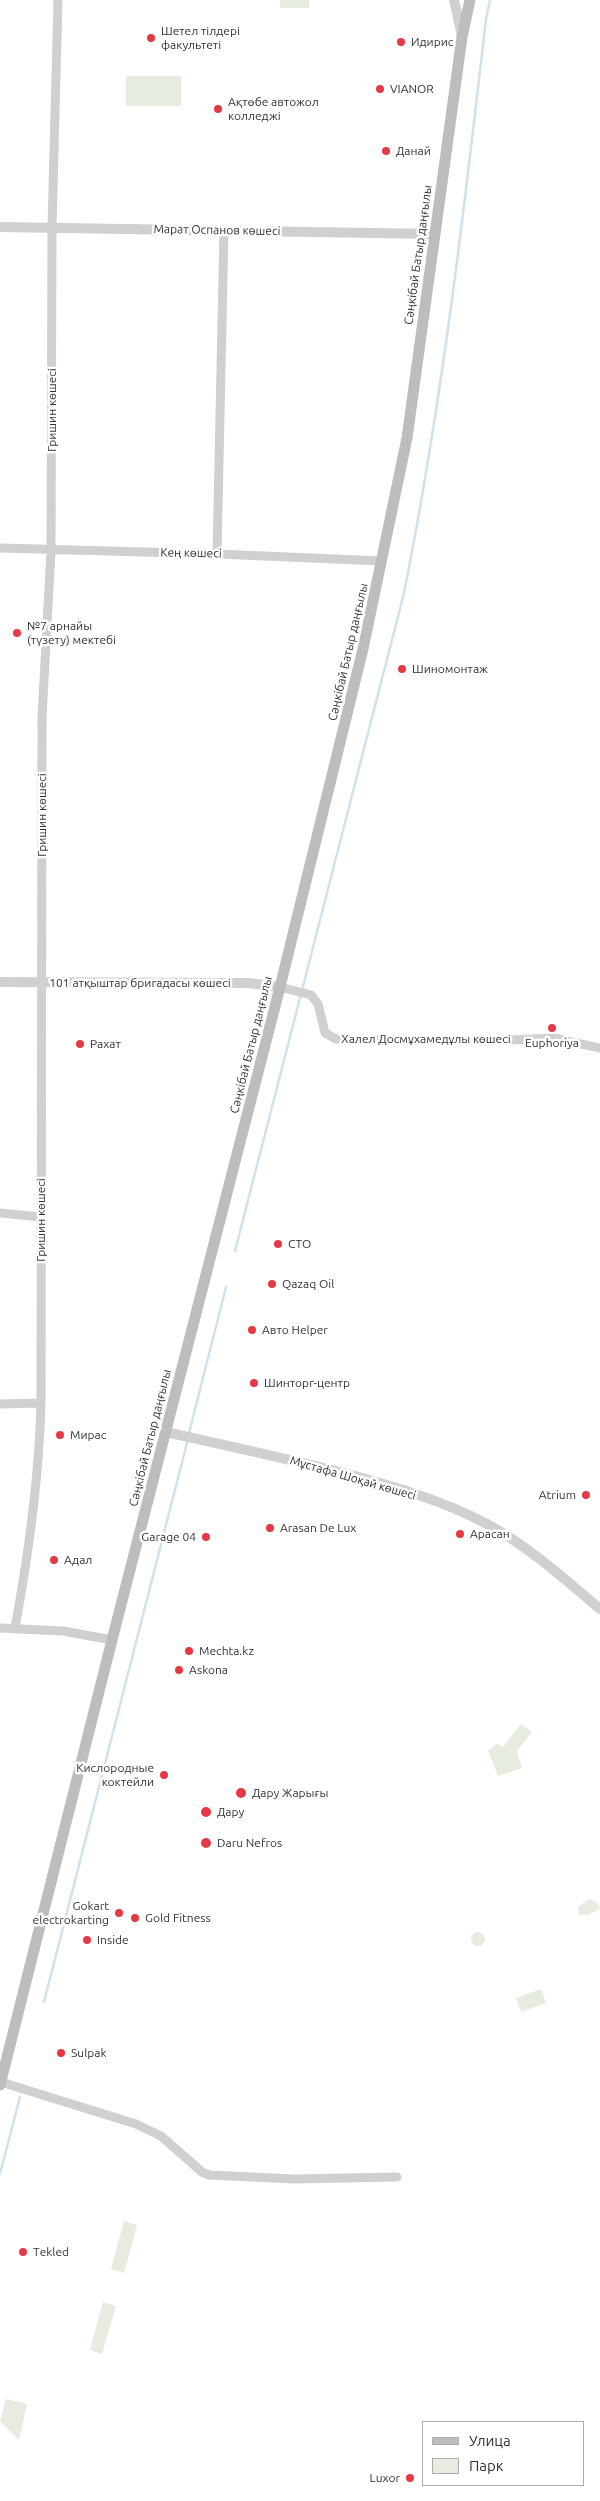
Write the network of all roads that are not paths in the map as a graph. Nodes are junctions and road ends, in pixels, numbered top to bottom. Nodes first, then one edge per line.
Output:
1 (58, 0) edge
2 (454, 0) edge
3 (470, 0) edge
4 (462, 37) junction
5 (0, 227) edge
6 (52, 227) junction
7 (224, 230) junction
8 (435, 234) junction
9 (0, 548) edge
10 (51, 551) junction
11 (217, 554) junction
12 (382, 561) junction
13 (0, 982) edge
14 (42, 983) junction
15 (280, 987) junction
16 (600, 1048) edge
17 (0, 1213) edge
18 (41, 1217) junction
19 (41, 1403) junction
20 (0, 1404) edge
21 (166, 1432) junction
22 (600, 1608) edge
23 (0, 1628) edge
24 (16, 1628) junction
25 (112, 1640) junction
26 (1, 2084) edge
27 (397, 2177) dead end

1 - 6 street, Гришин көшесі
2 - 4 street
3 - 4 main road, Сәңкібай Батыр даңғылы
4 - 8 main road, Сәңкібай Батыр даңғылы
5 - 6 street, Марат Оспанов көшесі
6 - 7 street, Марат Оспанов көшесі
6 - 10 street, Гришин көшесі
7 - 8 street, Марат Оспанов көшесі
7 - 11 street
8 - 12 main road, Сәңкібай Батыр даңғылы
9 - 10 street, Кең көшесі
10 - 11 street, Кең көшесі
10 - 14 street, Гришин көшесі
11 - 12 street, Кең көшесі
12 - 15 main road, Сәңкібай Батыр даңғылы
13 - 14 street, 101 атқыштар бригадасы көшесі
14 - 15 street, 101 атқыштар бригадасы көшесі
14 - 18 street, Гришин көшесі
15 - 16 street, Халел Досмұхамедұлы көшесі
15 - 21 main road, Сәңкібай Батыр даңғылы
17 - 18 street
18 - 19 street, Гришин көшесі
19 - 20 street
19 - 24 street, Гришин көшесі
21 - 22 street, Мұстафа Шоқай көшесі
21 - 25 main road, Сәңкібай Батыр даңғылы
23 - 24 street
24 - 25 street
25 - 26 main road, Сәңкібай Батыр даңғылы
26 - 27 street

